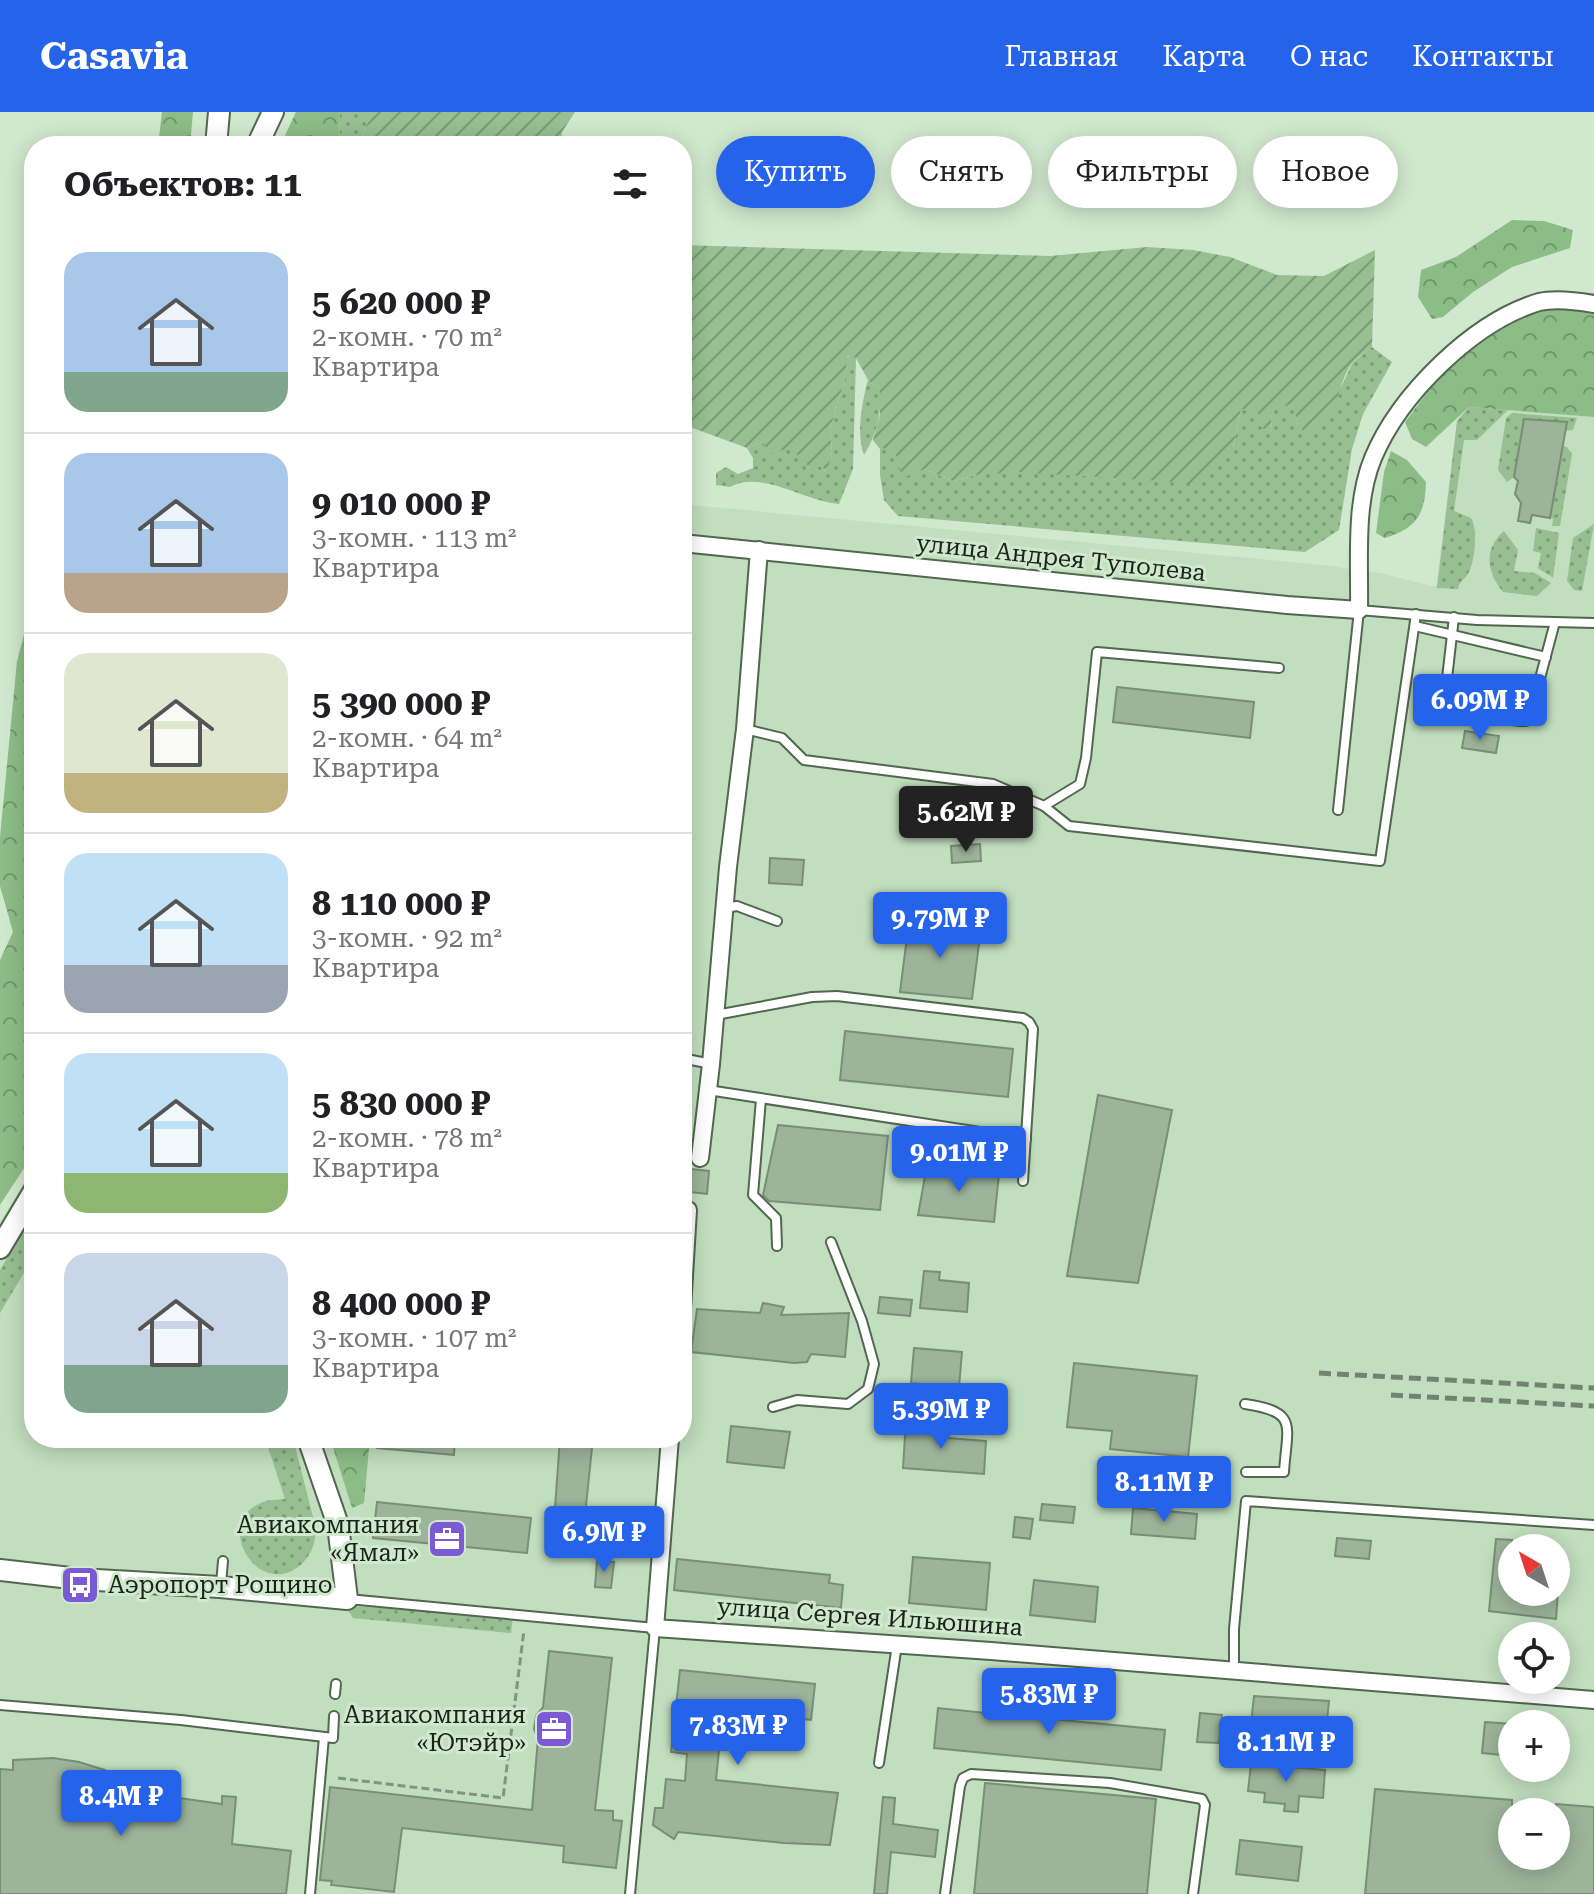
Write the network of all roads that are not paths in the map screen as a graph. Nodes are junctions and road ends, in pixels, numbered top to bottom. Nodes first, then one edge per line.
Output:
1 (219, 112) edge
2 (273, 112) edge
3 (217, 136) edge
4 (262, 136) edge
5 (1594, 304) edge
6 (692, 544) edge
7 (759, 550) junction
8 (1359, 610) junction
9 (1416, 614) junction
10 (1454, 617) junction
11 (1555, 622) junction
12 (1594, 623) edge
13 (1415, 626) junction
14 (1452, 635) junction
15 (1546, 657) junction
16 (1279, 668) dead end
17 (745, 729) junction
18 (1044, 806) junction
19 (1338, 810) dead end
20 (725, 908) junction
21 (777, 921) dead end
22 (716, 1015) junction
23 (692, 1060) edge
24 (711, 1064) junction
25 (708, 1090) junction
26 (761, 1099) junction
27 (1026, 1139) junction
28 (700, 1158) dead end
29 (1023, 1181) dead end
30 (24, 1208) edge
31 (831, 1242) dead end
32 (777, 1246) dead end
33 (0, 1248) edge
34 (1245, 1404) dead end
35 (773, 1407) dead end
36 (311, 1448) edge
37 (669, 1448) edge
38 (1246, 1472) dead end
39 (1594, 1525) edge
40 (601, 1539) dead end
41 (661, 1540) junction
42 (223, 1561) dead end
43 (0, 1570) edge
44 (220, 1587) junction
45 (347, 1599) junction
46 (655, 1628) junction
47 (897, 1645) junction
48 (1234, 1673) junction
49 (1594, 1700) edge
50 (0, 1705) edge
51 (334, 1716) dead end
52 (324, 1737) junction
53 (879, 1763) dead end
54 (310, 1894) edge
55 (630, 1894) edge
56 (945, 1894) edge
57 (1193, 1894) edge

1 - 3 street
2 - 4 street
5 - 8 street
6 - 7 street, улица Андрея Туполева
7 - 8 street, улица Андрея Туполева
7 - 17 street
8 - 9 lane
8 - 19 lane
9 - 10 lane
9 - 13 lane
10 - 11 lane
10 - 14 lane
11 - 12 lane
11 - 15 lane
13 - 14 lane
13 - 18 lane
14 - 15 lane
14 - 15 lane
16 - 18 lane
17 - 18 lane
17 - 20 street
20 - 21 lane
20 - 22 street
22 - 24 street
22 - 27 lane
23 - 24 lane
24 - 25 street
25 - 26 lane
25 - 28 street
26 - 27 lane
26 - 32 lane
27 - 29 lane
30 - 33 street
31 - 35 lane
34 - 38 lane
36 - 45 street
37 - 41 street
39 - 48 lane
40 - 41 lane
41 - 46 street
42 - 44 lane
43 - 44 street, улица Сергея Ильюшина
44 - 45 street, улица Сергея Ильюшина
45 - 46 lane, улица Сергея Ильюшина
46 - 47 street, улица Сергея Ильюшина
46 - 55 lane
47 - 48 street, улица Сергея Ильюшина
47 - 53 lane
48 - 49 street, улица Сергея Ильюшина
50 - 52 lane
51 - 52 lane
52 - 54 lane
56 - 57 lane

